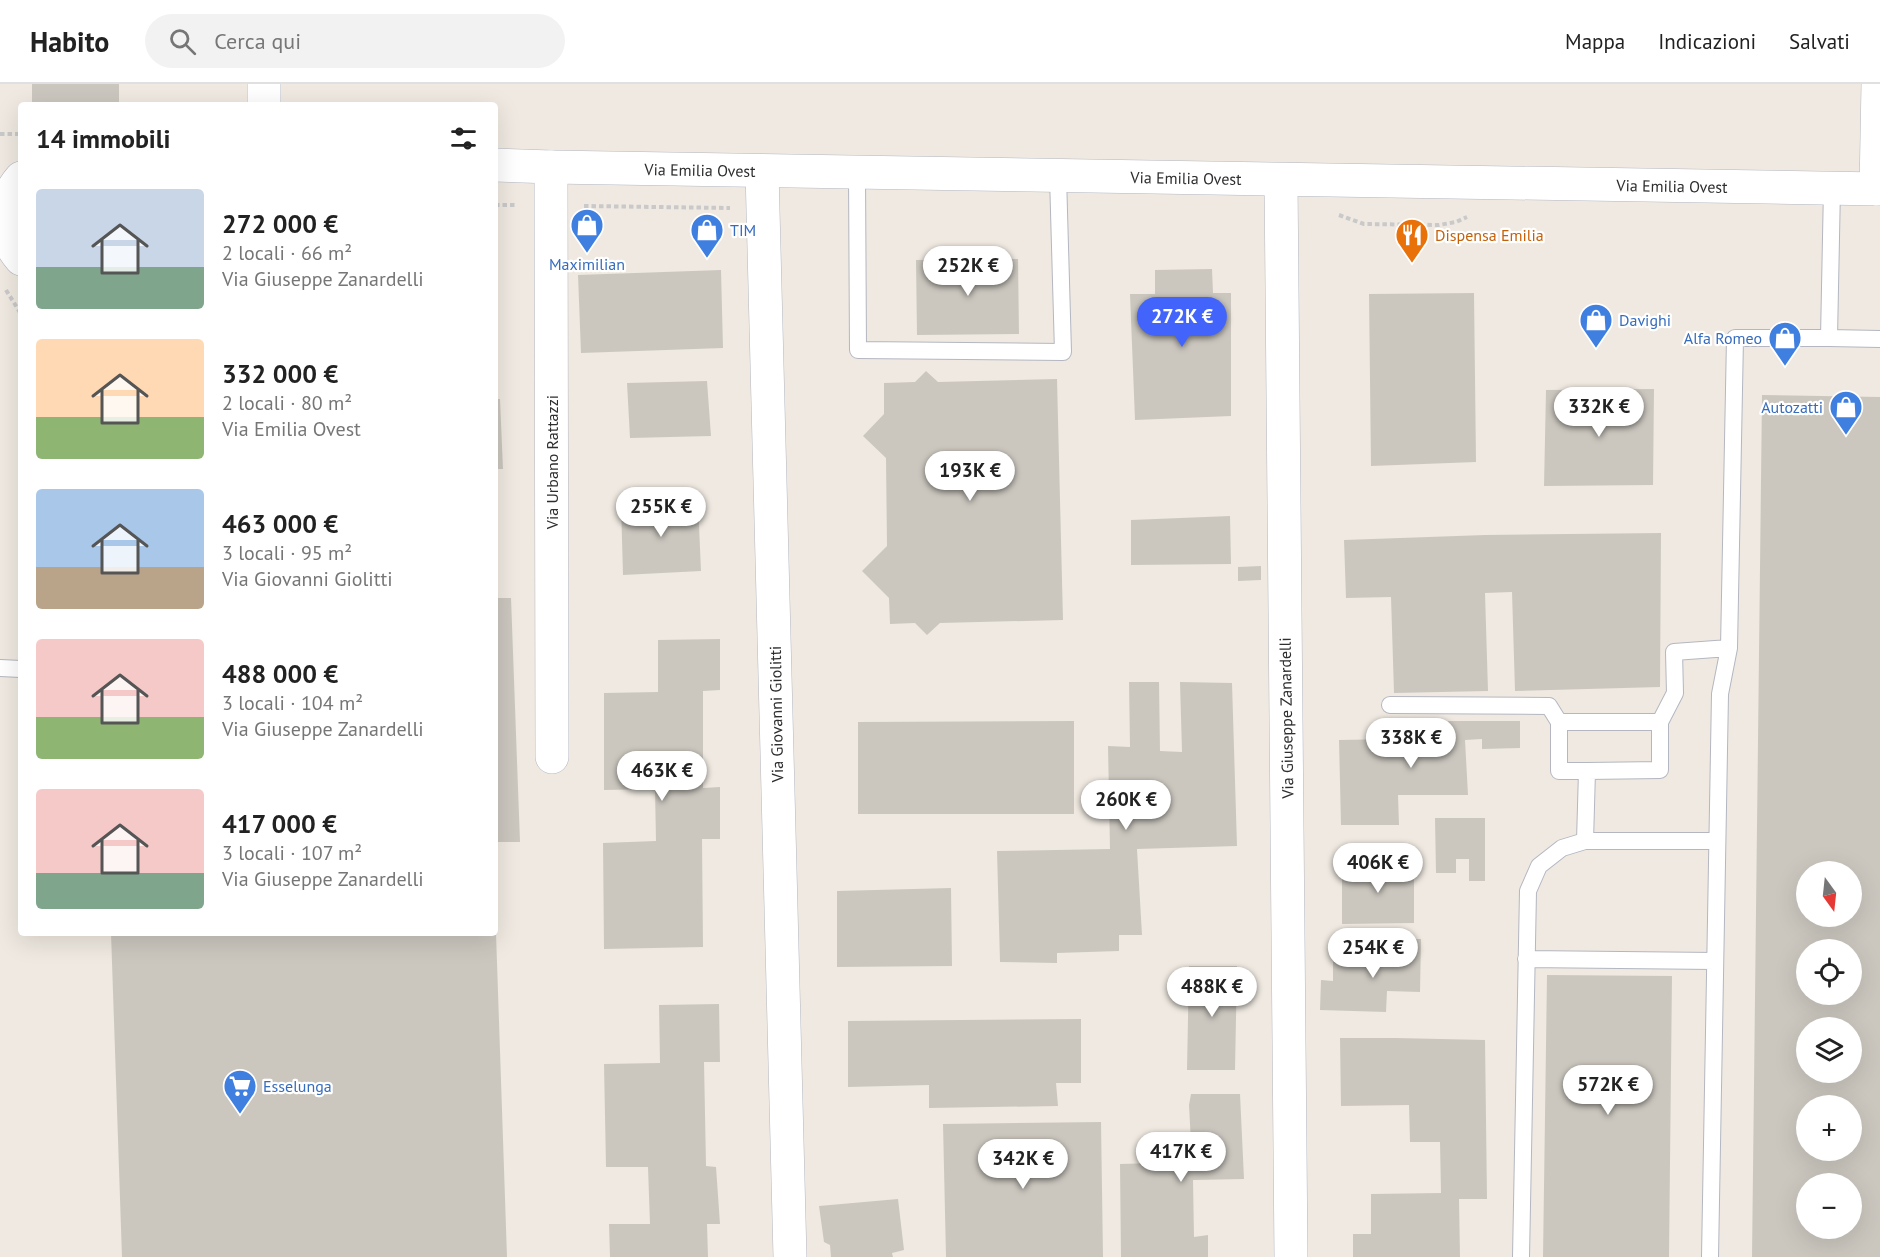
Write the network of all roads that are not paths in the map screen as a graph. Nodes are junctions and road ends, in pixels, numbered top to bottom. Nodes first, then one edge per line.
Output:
1 (264, 84) edge
2 (1878, 84) edge
3 (264, 102) edge
4 (0, 165) edge
5 (498, 165) edge
6 (18, 167) edge
7 (551, 167) junction
8 (762, 171) junction
9 (857, 173) junction
10 (1059, 176) junction
11 (1281, 180) junction
12 (18, 182) edge
13 (1832, 188) junction
14 (1878, 189) edge
15 (9, 240) edge
16 (1829, 338) junction
17 (1880, 339) edge
18 (1729, 648) junction
19 (0, 668) edge
20 (18, 669) edge
21 (1390, 705) dead end
22 (1559, 722) junction
23 (1660, 722) junction
24 (552, 757) dead end
25 (1587, 771) junction
26 (1586, 841) junction
27 (1716, 841) junction
28 (1526, 959) junction
29 (1715, 961) junction
30 (790, 1257) edge
31 (1291, 1257) edge
32 (1521, 1257) edge
33 (1710, 1257) edge

1 - 3 street
2 - 14 street, Via Emilia Ovest
4 - 6 street
5 - 7 street, Via Emilia Ovest
7 - 8 street, Via Emilia Ovest
7 - 24 street, Via Urbano Rattazzi
8 - 9 street, Via Emilia Ovest
8 - 30 street, Via Giovanni Giolitti
9 - 10 street, Via Emilia Ovest
9 - 10 lane
10 - 11 street, Via Emilia Ovest
11 - 13 street, Via Emilia Ovest
11 - 31 street, Via Giuseppe Zanardelli
12 - 15 street
13 - 14 street, Via Emilia Ovest
13 - 16 lane
16 - 17 lane
16 - 18 lane
18 - 23 lane
18 - 27 lane
19 - 20 lane
21 - 22 lane
22 - 23 lane
22 - 25 lane
23 - 25 lane
25 - 26 lane
26 - 27 lane
26 - 28 lane
27 - 29 lane
28 - 29 lane
28 - 32 lane
29 - 33 lane

